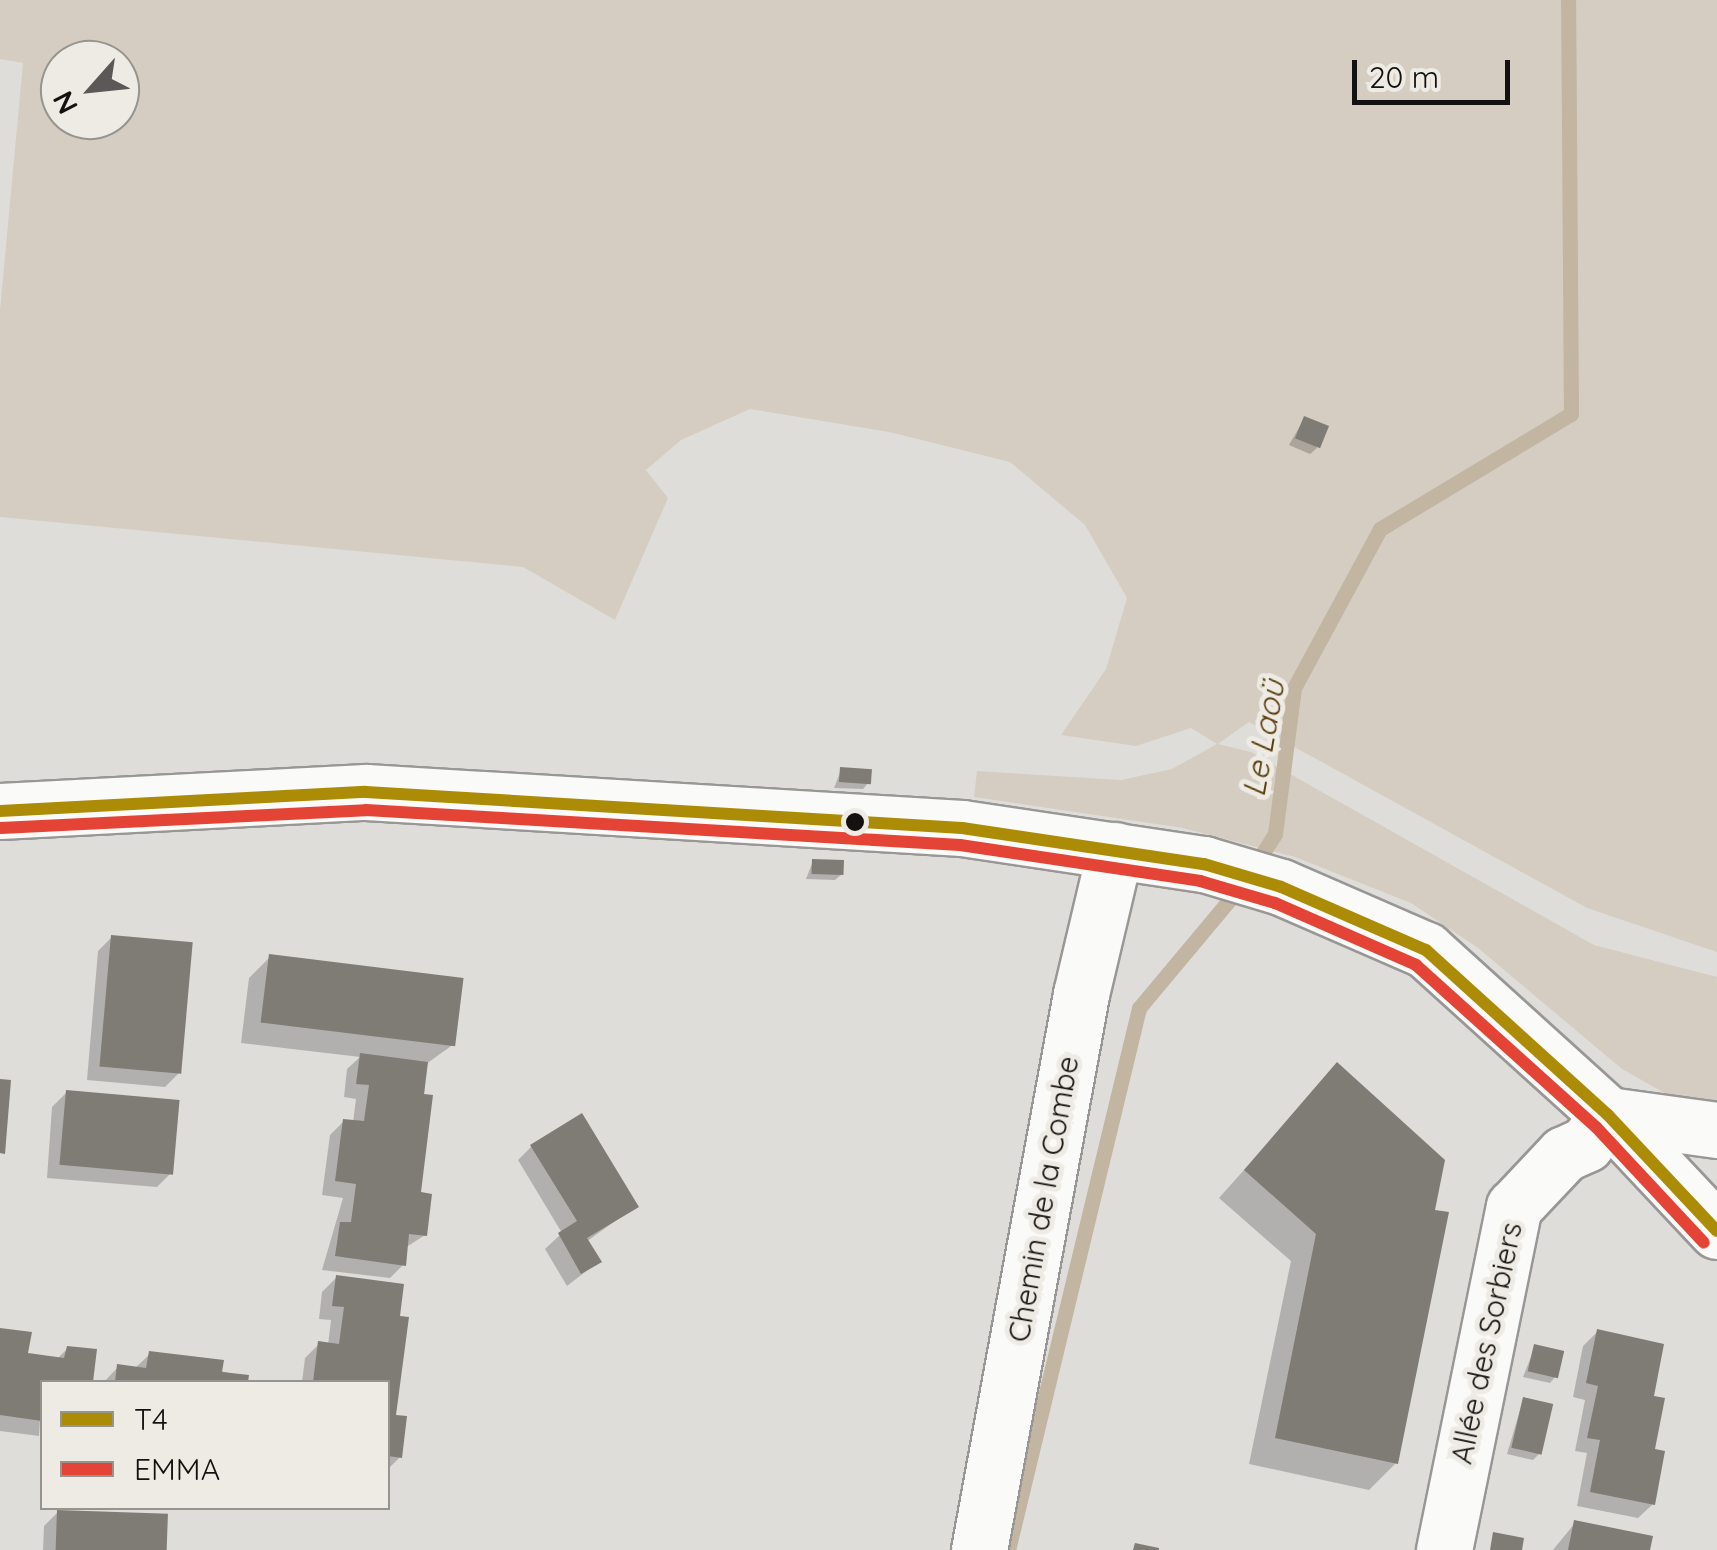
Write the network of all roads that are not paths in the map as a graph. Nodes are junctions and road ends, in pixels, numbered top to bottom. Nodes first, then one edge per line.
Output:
1 (0, 811) edge
2 (1115, 850) junction
3 (1608, 1116) junction
4 (1717, 1130) edge
5 (1717, 1231) edge
6 (979, 1550) edge
7 (1444, 1550) edge

1 - 2 street
2 - 3 street
2 - 6 street, Chemin de la Combe
3 - 4 street
3 - 5 street
3 - 7 street, Allée des Sorbiers

